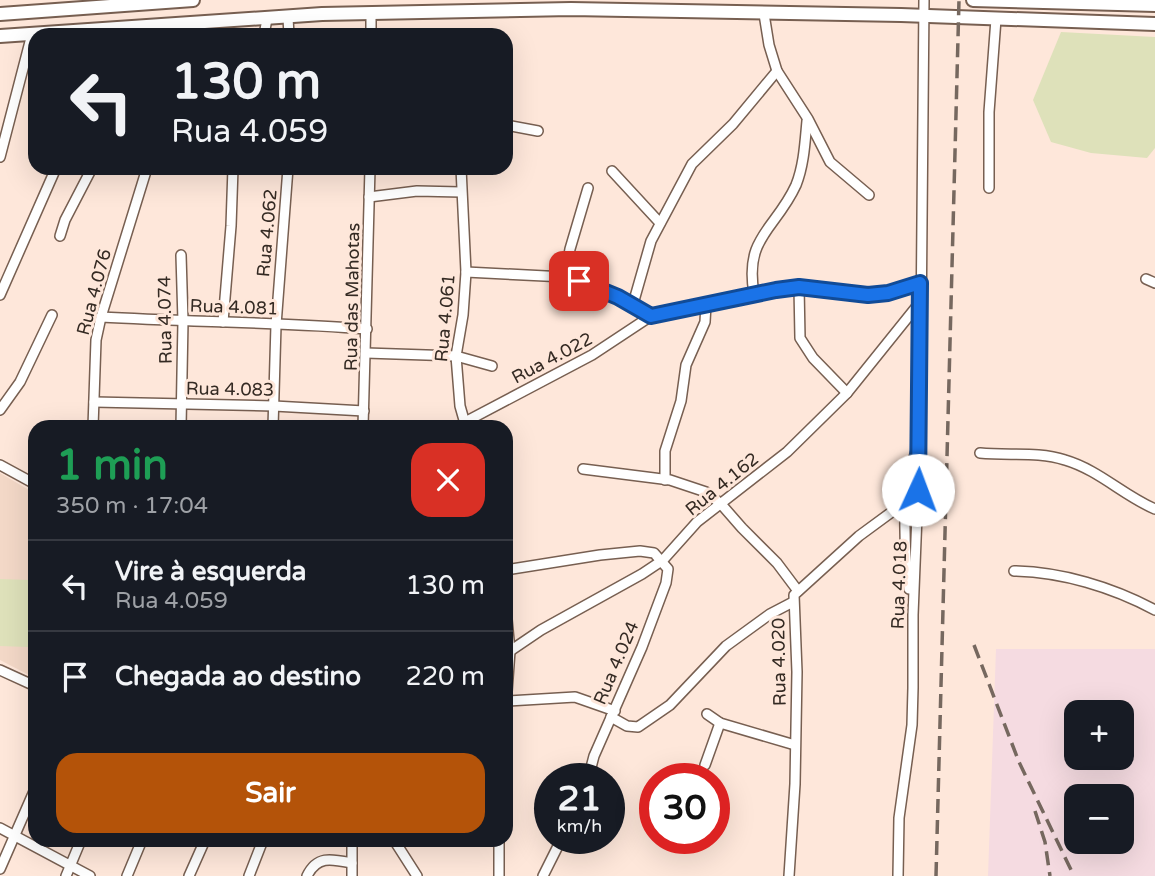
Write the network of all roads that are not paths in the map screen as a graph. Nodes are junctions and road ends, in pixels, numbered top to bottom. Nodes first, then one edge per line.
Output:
1 (194, 0) edge
2 (924, 0) edge
3 (973, 0) edge
4 (1018, 0) edge
5 (61, 5) edge
6 (1155, 5) edge
7 (371, 13) junction
8 (0, 14) edge
9 (764, 14) junction
10 (924, 17) junction
11 (288, 18) junction
12 (267, 19) junction
13 (996, 19) junction
14 (1155, 24) edge
15 (203, 28) edge
16 (265, 28) edge
17 (289, 28) edge
18 (371, 28) edge
19 (28, 34) edge
20 (0, 36) edge
21 (28, 49) edge
22 (777, 71) junction
23 (807, 119) junction
24 (513, 126) edge
25 (538, 131) dead end
26 (0, 157) edge
27 (612, 171) dead end
28 (53, 175) edge
29 (88, 175) edge
30 (145, 175) edge
31 (233, 175) edge
32 (287, 175) edge
33 (370, 175) edge
34 (461, 175) edge
35 (588, 188) dead end
36 (989, 188) dead end
37 (461, 192) junction
38 (869, 195) dead end
39 (369, 197) junction
40 (660, 223) junction
41 (60, 236) dead end
42 (181, 255) dead end
43 (466, 272) junction
44 (565, 277) junction
45 (920, 283) junction
46 (799, 287) junction
47 (754, 293) junction
48 (0, 295) edge
49 (920, 301) junction
50 (633, 304) junction
51 (706, 304) junction
52 (52, 315) dead end
53 (651, 316) junction
54 (101, 317) junction
55 (183, 321) junction
56 (223, 322) junction
57 (275, 325) junction
58 (367, 329) junction
59 (366, 353) junction
60 (456, 356) junction
61 (492, 366) dead end
62 (848, 393) junction
63 (94, 402) junction
64 (181, 404) junction
65 (274, 406) junction
66 (0, 410) edge
67 (365, 411) junction
68 (93, 420) edge
69 (181, 420) edge
70 (273, 420) edge
71 (364, 420) edge
72 (465, 420) edge
73 (473, 420) edge
74 (920, 440) junction
75 (979, 453) dead end
76 (0, 465) edge
77 (583, 469) dead end
78 (28, 480) edge
79 (665, 480) junction
80 (908, 500) junction
81 (721, 504) junction
82 (1155, 509) edge
83 (663, 560) junction
84 (513, 569) edge
85 (1014, 571) dead end
86 (798, 590) junction
87 (793, 602) junction
88 (1155, 610) edge
89 (913, 615) junction
90 (513, 649) edge
91 (0, 670) edge
92 (28, 683) edge
93 (513, 703) edge
94 (613, 714) junction
95 (706, 714) dead end
96 (720, 723) junction
97 (795, 745) junction
98 (592, 763) edge
99 (706, 763) edge
100 (28, 805) edge
101 (0, 828) edge
102 (15, 836) junction
103 (28, 843) edge
104 (35, 847) edge
105 (78, 847) edge
106 (139, 847) edge
107 (202, 847) edge
108 (260, 847) edge
109 (352, 847) edge
110 (398, 847) edge
111 (499, 847) edge
112 (554, 854) edge
113 (352, 863) junction
114 (70, 866) junction
115 (0, 869) edge
116 (66, 876) edge
117 (90, 876) edge
118 (127, 876) edge
119 (189, 876) edge
120 (248, 876) edge
121 (307, 876) edge
122 (352, 876) edge
123 (417, 876) edge
124 (499, 876) edge
125 (543, 876) edge
126 (789, 876) edge
127 (898, 876) edge

1 - 5 main road
2 - 10 street, Rua 4.018
3 - 4 main road
4 - 6 main road
5 - 8 main road
7 - 9 main road
7 - 11 main road
7 - 18 street
9 - 10 main road
9 - 22 street
10 - 13 main road
10 - 45 street, Rua 4.018
11 - 12 main road
11 - 17 street
12 - 15 main road
12 - 16 street
13 - 14 main road
13 - 36 street
19 - 20 main road
21 - 26 street
22 - 23 street
22 - 40 street
23 - 38 street
23 - 47 street
24 - 25 street
27 - 40 street
28 - 48 street
29 - 41 street
30 - 54 street, Rua 4.076
31 - 56 street
32 - 57 street, Rua 4.062
33 - 39 street, Rua das Mahotas
34 - 37 street, Rua 4.061
35 - 44 street
37 - 39 street
37 - 43 street, Rua 4.061
39 - 58 street, Rua das Mahotas
40 - 50 street
42 - 55 street, Rua 4.074
43 - 44 street
43 - 60 street, Rua 4.061
44 - 50 street
45 - 46 street
45 - 49 street, Rua 4.018
46 - 47 street
46 - 62 street
47 - 51 street
49 - 62 street, Rua 4.162
49 - 74 street, Rua 4.018
50 - 53 street
51 - 53 street
51 - 79 street
52 - 66 street
53 - 73 street, Rua 4.022
54 - 55 street, Rua 4.081
54 - 63 street, Rua 4.076
55 - 56 street, Rua 4.081
55 - 64 street, Rua 4.074
56 - 57 street, Rua 4.081
57 - 58 street, Rua 4.081
57 - 65 street, Rua 4.062
58 - 59 street, Rua das Mahotas
59 - 60 street
59 - 67 street, Rua das Mahotas
60 - 61 street
60 - 72 street, Rua 4.061
62 - 81 street, Rua 4.162
63 - 64 street, Rua 4.083
63 - 68 street, Rua 4.076
64 - 65 street, Rua 4.083
64 - 69 street, Rua 4.074
65 - 67 street, Rua 4.083
65 - 70 street, Rua 4.062
67 - 71 street, Rua das Mahotas
74 - 80 street
74 - 89 street, Rua 4.018
75 - 82 street
76 - 78 street
77 - 79 street
79 - 81 street
80 - 86 street, Rua 4.020
80 - 89 street
81 - 83 street, Rua 4.162
81 - 86 street
83 - 84 street
83 - 90 street, Rua 4.162
83 - 94 street, Rua 4.024
85 - 88 street
86 - 87 street, Rua 4.020
87 - 94 street
87 - 97 street, Rua 4.020
89 - 127 street, Rua 4.018
91 - 92 street
93 - 94 street
94 - 98 street, Rua 4.024
95 - 96 street
96 - 97 street
96 - 99 street
97 - 126 street, Rua 4.020
100 - 102 street
101 - 102 street
102 - 103 street
102 - 115 street
104 - 114 street
105 - 114 street
106 - 118 street
107 - 119 street
108 - 120 street
109 - 113 street
110 - 123 street
111 - 124 street
112 - 125 street
113 - 121 street
113 - 122 street
114 - 116 street
114 - 117 street

